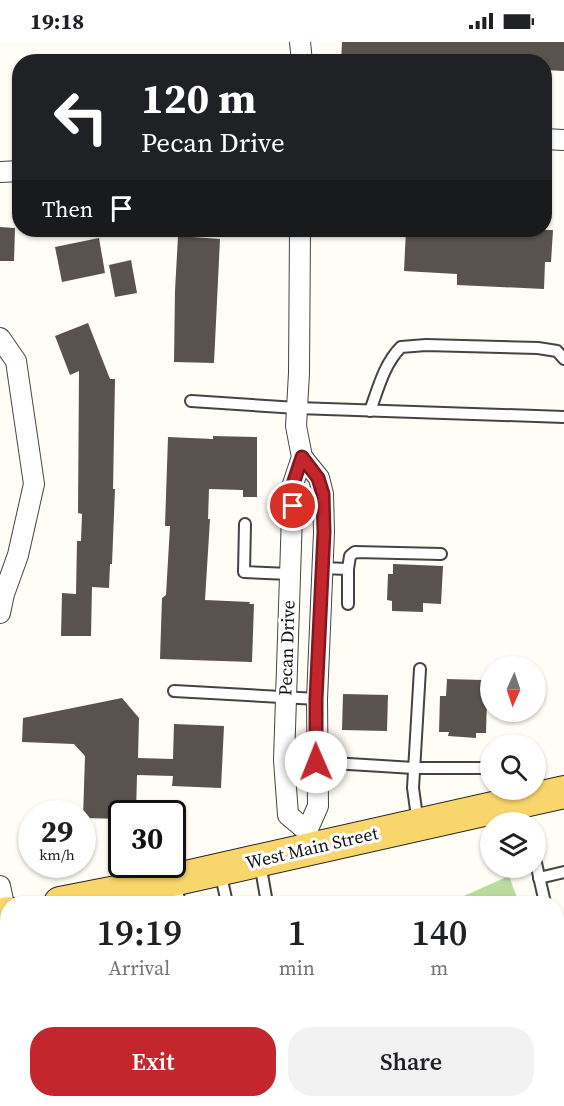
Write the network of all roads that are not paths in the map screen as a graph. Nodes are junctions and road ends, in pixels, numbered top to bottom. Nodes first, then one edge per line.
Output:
1 (300, 237) edge
2 (0, 338) edge
3 (564, 359) edge
4 (191, 401) dead end
5 (297, 408) junction
6 (370, 411) junction
7 (564, 417) edge
8 (302, 457) junction
9 (244, 524) dead end
10 (441, 554) dead end
11 (322, 568) junction
12 (348, 569) junction
13 (290, 574) junction
14 (1, 600) edge
15 (348, 604) dead end
16 (420, 669) dead end
17 (174, 691) dead end
18 (285, 697) junction
19 (316, 699) junction
20 (284, 760) junction
21 (316, 762) junction
22 (414, 768) junction
23 (480, 768) edge
24 (564, 792) edge
25 (418, 824) junction
26 (309, 839) junction
27 (259, 859) junction
28 (219, 868) junction
29 (564, 872) edge
30 (546, 876) edge
31 (539, 878) edge
32 (177, 891) edge
33 (138, 895) edge
34 (225, 896) edge
35 (266, 896) edge
36 (543, 896) edge

1 - 5 street, Pecan Drive
2 - 14 street
3 - 6 lane
4 - 5 lane
5 - 6 lane
5 - 8 street, Pecan Drive
6 - 7 lane
8 - 11 street, Pecan Drive
8 - 13 street, Pecan Drive
9 - 13 lane
10 - 12 lane
11 - 12 lane
11 - 19 street, Pecan Drive
12 - 15 lane
13 - 18 street, Pecan Drive
16 - 22 lane
17 - 18 lane
18 - 19 lane
18 - 20 street, Pecan Drive
19 - 21 street, Pecan Drive
20 - 21 lane
20 - 26 street, Pecan Drive
21 - 22 lane
21 - 26 street, Pecan Drive
22 - 23 lane
22 - 25 lane
24 - 25 main road, West Main Street
25 - 26 main road, West Main Street
26 - 27 main road, West Main Street
27 - 28 main road, West Main Street
27 - 35 lane
28 - 32 main road, West Main Street
28 - 34 lane
29 - 30 lane
31 - 36 lane
32 - 33 main road, West Main Street

